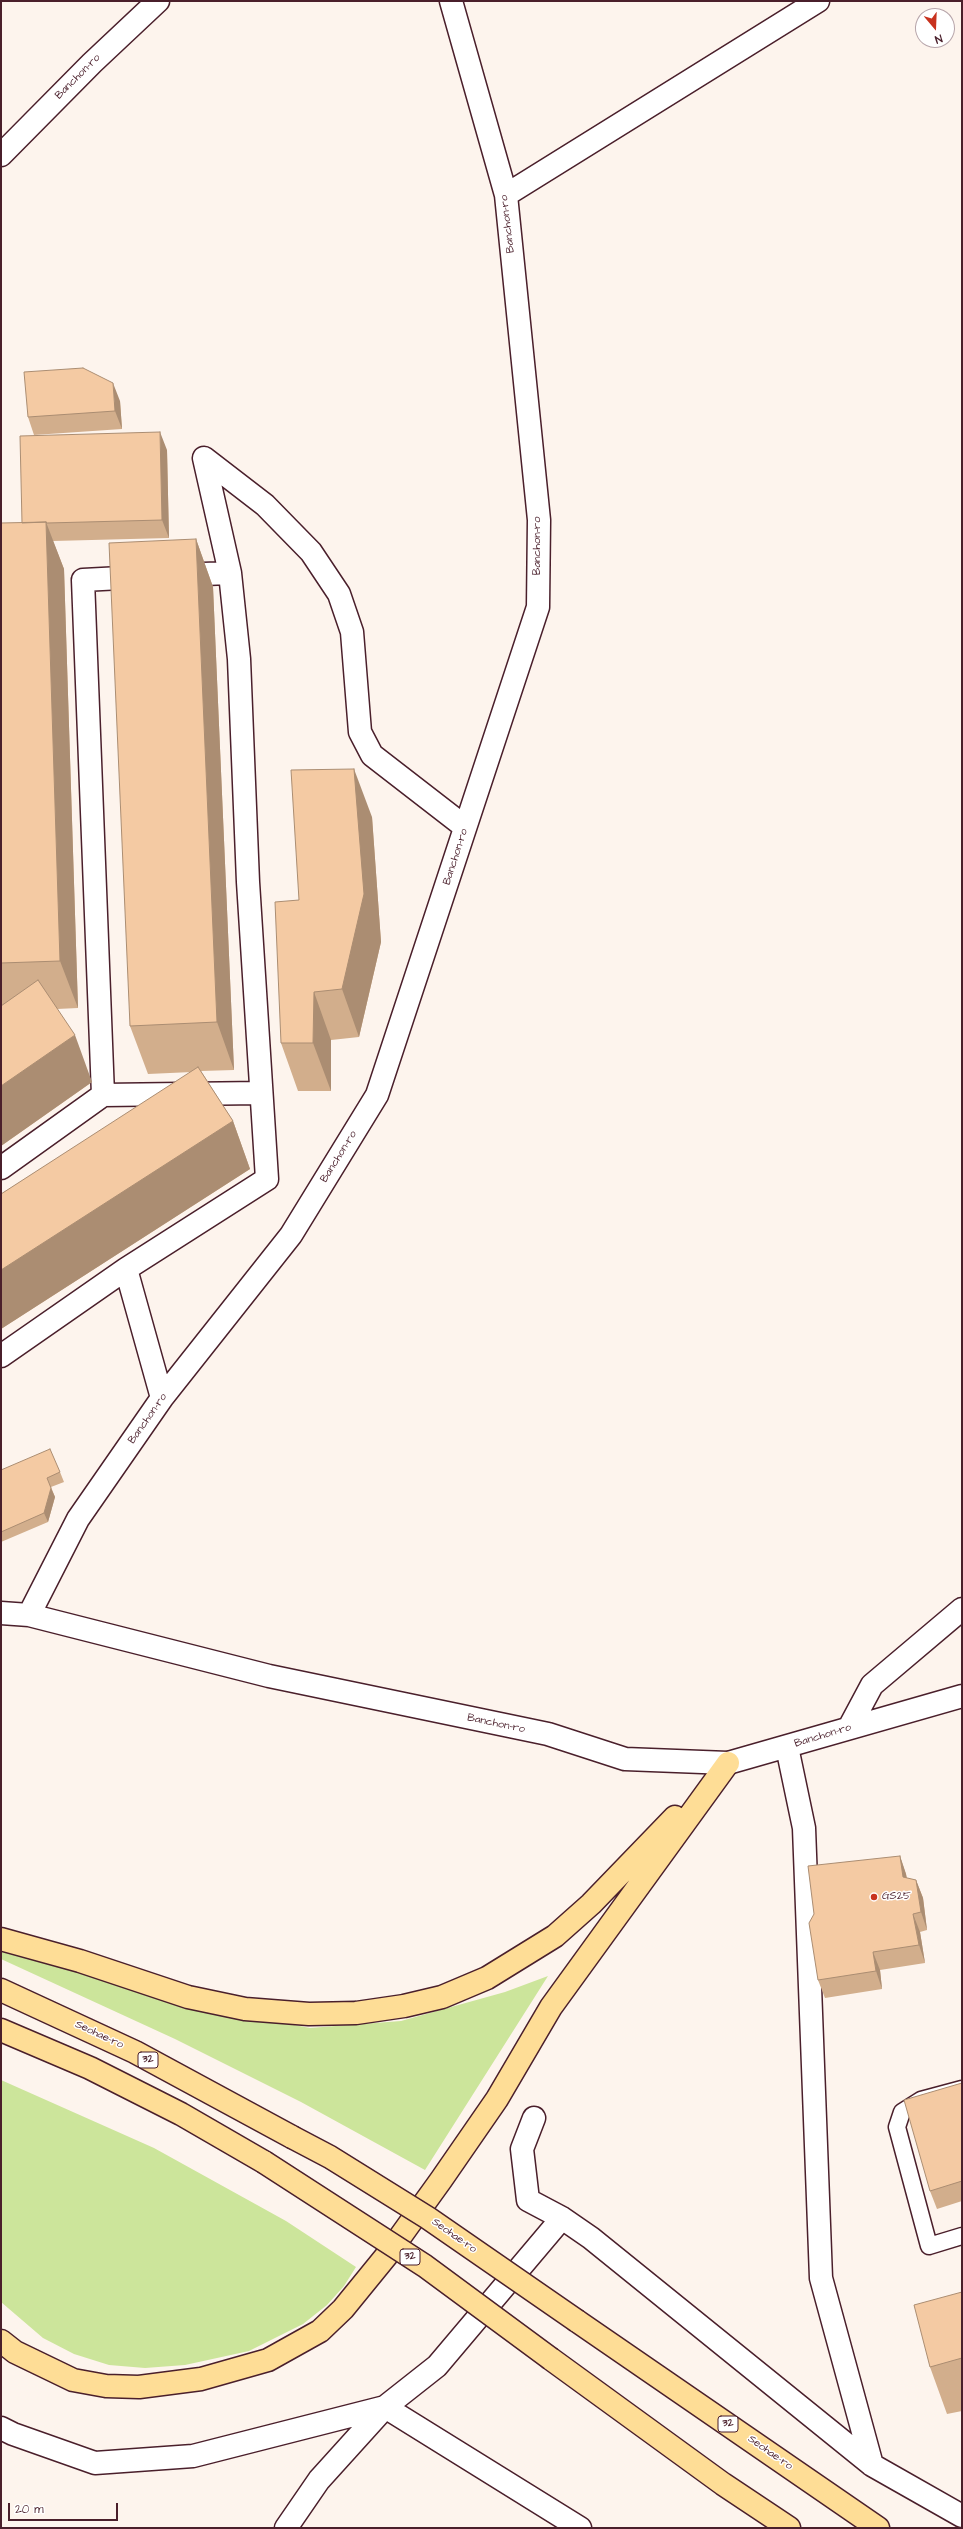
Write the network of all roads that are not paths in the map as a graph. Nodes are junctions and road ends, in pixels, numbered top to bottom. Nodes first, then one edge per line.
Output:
1 (158, 1) edge
2 (451, 1) edge
3 (818, 1) edge
4 (1, 155) edge
5 (506, 195) junction
6 (230, 573) junction
7 (465, 828) junction
8 (260, 1092) junction
9 (103, 1095) junction
10 (1, 1168) edge
11 (126, 1268) junction
12 (1, 1356) edge
13 (162, 1398) junction
14 (962, 1609) edge
15 (1, 1613) edge
16 (28, 1615) junction
17 (962, 1696) edge
18 (849, 1728) junction
19 (787, 1747) junction
20 (728, 1763) junction
21 (1, 1939) edge
22 (1, 1990) edge
23 (1, 2030) edge
24 (962, 2089) edge
25 (534, 2118) dead end
26 (562, 2218) junction
27 (962, 2236) edge
28 (1, 2342) edge
29 (385, 2407) junction
30 (1, 2428) edge
31 (872, 2466) junction
32 (962, 2516) edge
33 (286, 2528) edge
34 (580, 2528) edge
35 (789, 2528) edge
36 (878, 2528) edge

1 - 4 street, Banchon-ro
2 - 5 street, Banchon-ro
3 - 5 street
5 - 7 street, Banchon-ro
6 - 7 street
6 - 8 street
6 - 9 street
7 - 13 street, Banchon-ro
8 - 9 street
8 - 11 street
9 - 10 street
11 - 12 street
11 - 13 street
13 - 16 street, Banchon-ro
14 - 18 street
15 - 16 street, Banchon-ro
16 - 20 street, Banchon-ro
17 - 18 street, Banchon-ro
18 - 19 street, Banchon-ro
19 - 20 street, Banchon-ro
19 - 31 street
20 - 21 highway
20 - 28 highway
22 - 36 highway, Seohae-ro / 32, bridge
23 - 35 highway, 32, bridge
24 - 27 lane
25 - 26 street
26 - 29 street
26 - 31 street
29 - 30 street
29 - 33 street
29 - 34 street
31 - 32 street

